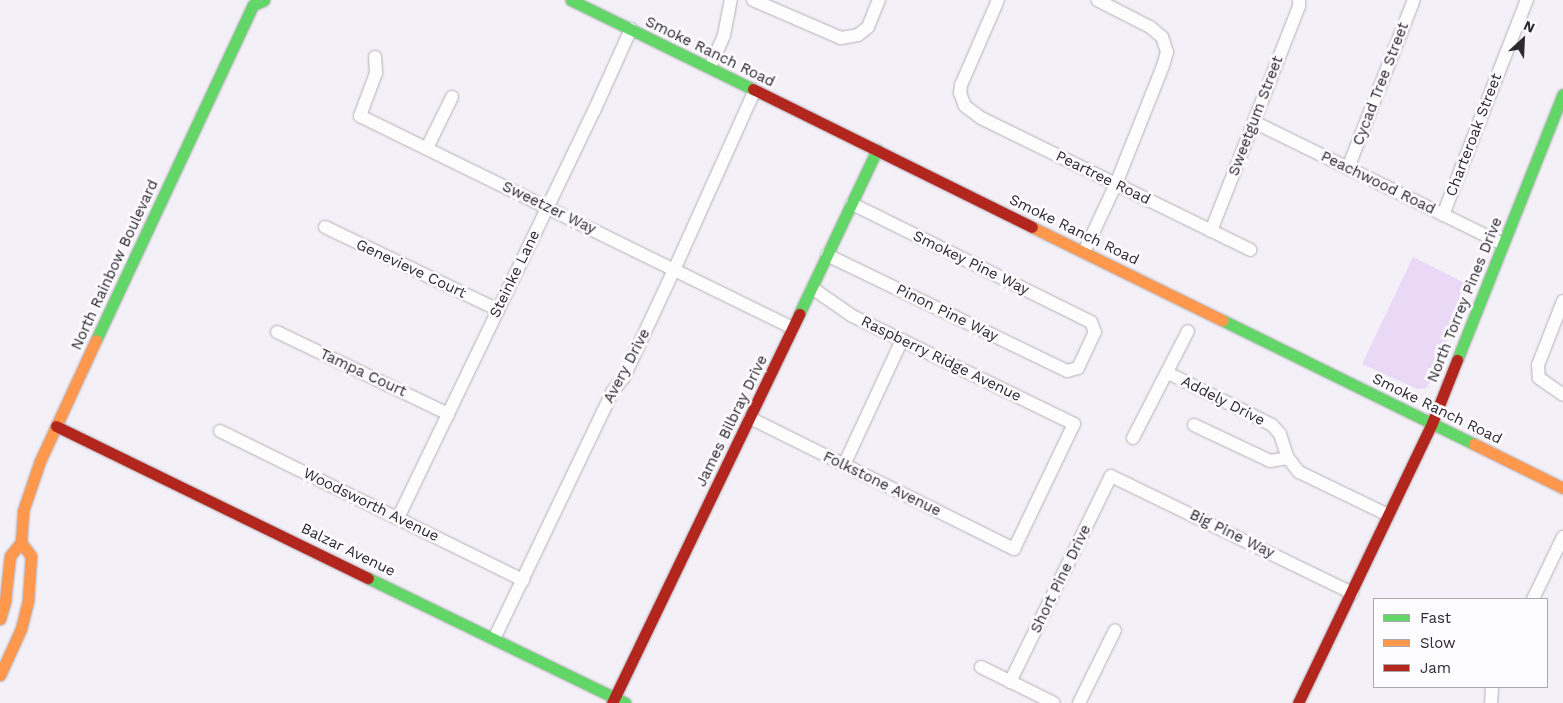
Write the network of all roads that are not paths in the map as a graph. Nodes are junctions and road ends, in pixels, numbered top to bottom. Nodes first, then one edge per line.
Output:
1 (264, 0) edge
2 (571, 0) edge
3 (731, 0) edge
4 (753, 0) edge
5 (880, 0) edge
6 (998, 0) edge
7 (1097, 0) edge
8 (1299, 0) edge
9 (1414, 0) edge
10 (1527, 0) edge
11 (252, 2) edge
12 (631, 29) junction
13 (375, 57) dead end
14 (710, 68) junction
15 (755, 90) junction
16 (1563, 94) edge
17 (452, 96) dead end
18 (1254, 122) junction
19 (427, 148) junction
20 (877, 150) junction
21 (1348, 168) junction
22 (1116, 184) junction
23 (852, 204) junction
24 (547, 208) junction
25 (1443, 215) junction
26 (325, 228) dead end
27 (1211, 231) junction
28 (1503, 244) junction
29 (1250, 250) dead end
30 (1084, 252) junction
31 (827, 255) junction
32 (674, 270) junction
33 (812, 288) junction
34 (1563, 302) edge
35 (498, 310) junction
36 (792, 328) junction
37 (1188, 331) dead end
38 (277, 332) dead end
39 (902, 340) junction
40 (1067, 371) joint
41 (1168, 373) junction
42 (1563, 395) edge
43 (448, 414) junction
44 (750, 418) junction
45 (1432, 423) junction
46 (1194, 425) dead end
47 (56, 426) junction
48 (220, 431) dead end
49 (1134, 438) dead end
50 (1288, 458) junction
51 (844, 465) junction
52 (1111, 476) joint
53 (1563, 488) edge
54 (1388, 515) junction
55 (398, 518) junction
56 (1563, 537) edge
57 (22, 542) junction
58 (1014, 549) joint
59 (523, 580) junction
60 (1352, 593) junction
61 (1533, 598) edge
62 (0, 619) edge
63 (1115, 630) dead end
64 (494, 639) junction
65 (981, 667) dead end
66 (0, 676) edge
67 (1010, 682) junction
68 (1492, 688) edge
69 (618, 701) edge
70 (1491, 702) edge
71 (1054, 703) edge
72 (1079, 703) edge
73 (1298, 703) edge

1 - 11 main road, North Rainbow Boulevard
2 - 12 main road, Smoke Ranch Road
3 - 14 street
4 - 5 street
6 - 22 street, Peartree Road
7 - 22 street
8 - 18 street, Sweetgum Street
9 - 21 street, Cycad Tree Street
10 - 25 street, Charteroak Street
11 - 47 main road, North Rainbow Boulevard
12 - 14 main road, Smoke Ranch Road
12 - 24 street, Steinke Lane
13 - 19 street, Sweetzer Way
14 - 15 main road, Smoke Ranch Road
15 - 20 main road, Smoke Ranch Road
15 - 32 street, Avery Drive
16 - 28 main road, North Torrey Pines Drive
17 - 19 street
18 - 21 street, Peachwood Road
18 - 27 street, Sweetgum Street
19 - 24 street, Sweetzer Way
20 - 23 main road, James Bilbray Drive
20 - 30 main road, Smoke Ranch Road
21 - 25 street, Peachwood Road
22 - 27 street, Peartree Road
22 - 30 street
23 - 31 main road, James Bilbray Drive
23 - 40 street, Smokey Pine Way
24 - 32 street, Sweetzer Way
24 - 35 street, Steinke Lane
25 - 28 street, Peachwood Road
26 - 35 street, Genevieve Court
27 - 29 street, Peartree Road
28 - 45 main road, North Torrey Pines Drive
30 - 45 main road, Smoke Ranch Road
31 - 33 main road, James Bilbray Drive
31 - 40 street, Pinon Pine Way
32 - 36 street, Sweetzer Way
32 - 59 street, Avery Drive
33 - 36 main road, James Bilbray Drive
33 - 39 street, Raspberry Ridge Avenue
34 - 42 street
35 - 43 street, Steinke Lane
36 - 44 main road, James Bilbray Drive
37 - 41 street
38 - 43 street, Tampa Court
39 - 51 street
39 - 58 street, Raspberry Ridge Avenue
41 - 49 street
41 - 50 street, Addely Drive
43 - 55 street, Steinke Lane
44 - 51 street, Folkstone Avenue
44 - 69 main road, James Bilbray Drive
45 - 53 main road, Smoke Ranch Road
45 - 54 main road, North Torrey Pines Drive
46 - 50 street
47 - 57 main road, North Rainbow Boulevard
47 - 64 main road, Balzar Avenue
48 - 55 street, Woodsworth Avenue
50 - 54 street, Addely Drive
51 - 58 street, Folkstone Avenue
52 - 60 street, Big Pine Way
52 - 67 street, Short Pine Drive
54 - 60 main road, North Torrey Pines Drive
55 - 59 street, Woodsworth Avenue
56 - 61 street
57 - 62 main road, North Rainbow Boulevard
57 - 66 main road, North Rainbow Boulevard
59 - 64 street, Avery Drive
60 - 73 main road, North Torrey Pines Drive
63 - 72 street
64 - 69 main road, Balzar Avenue
65 - 67 street
67 - 71 street
68 - 70 street

